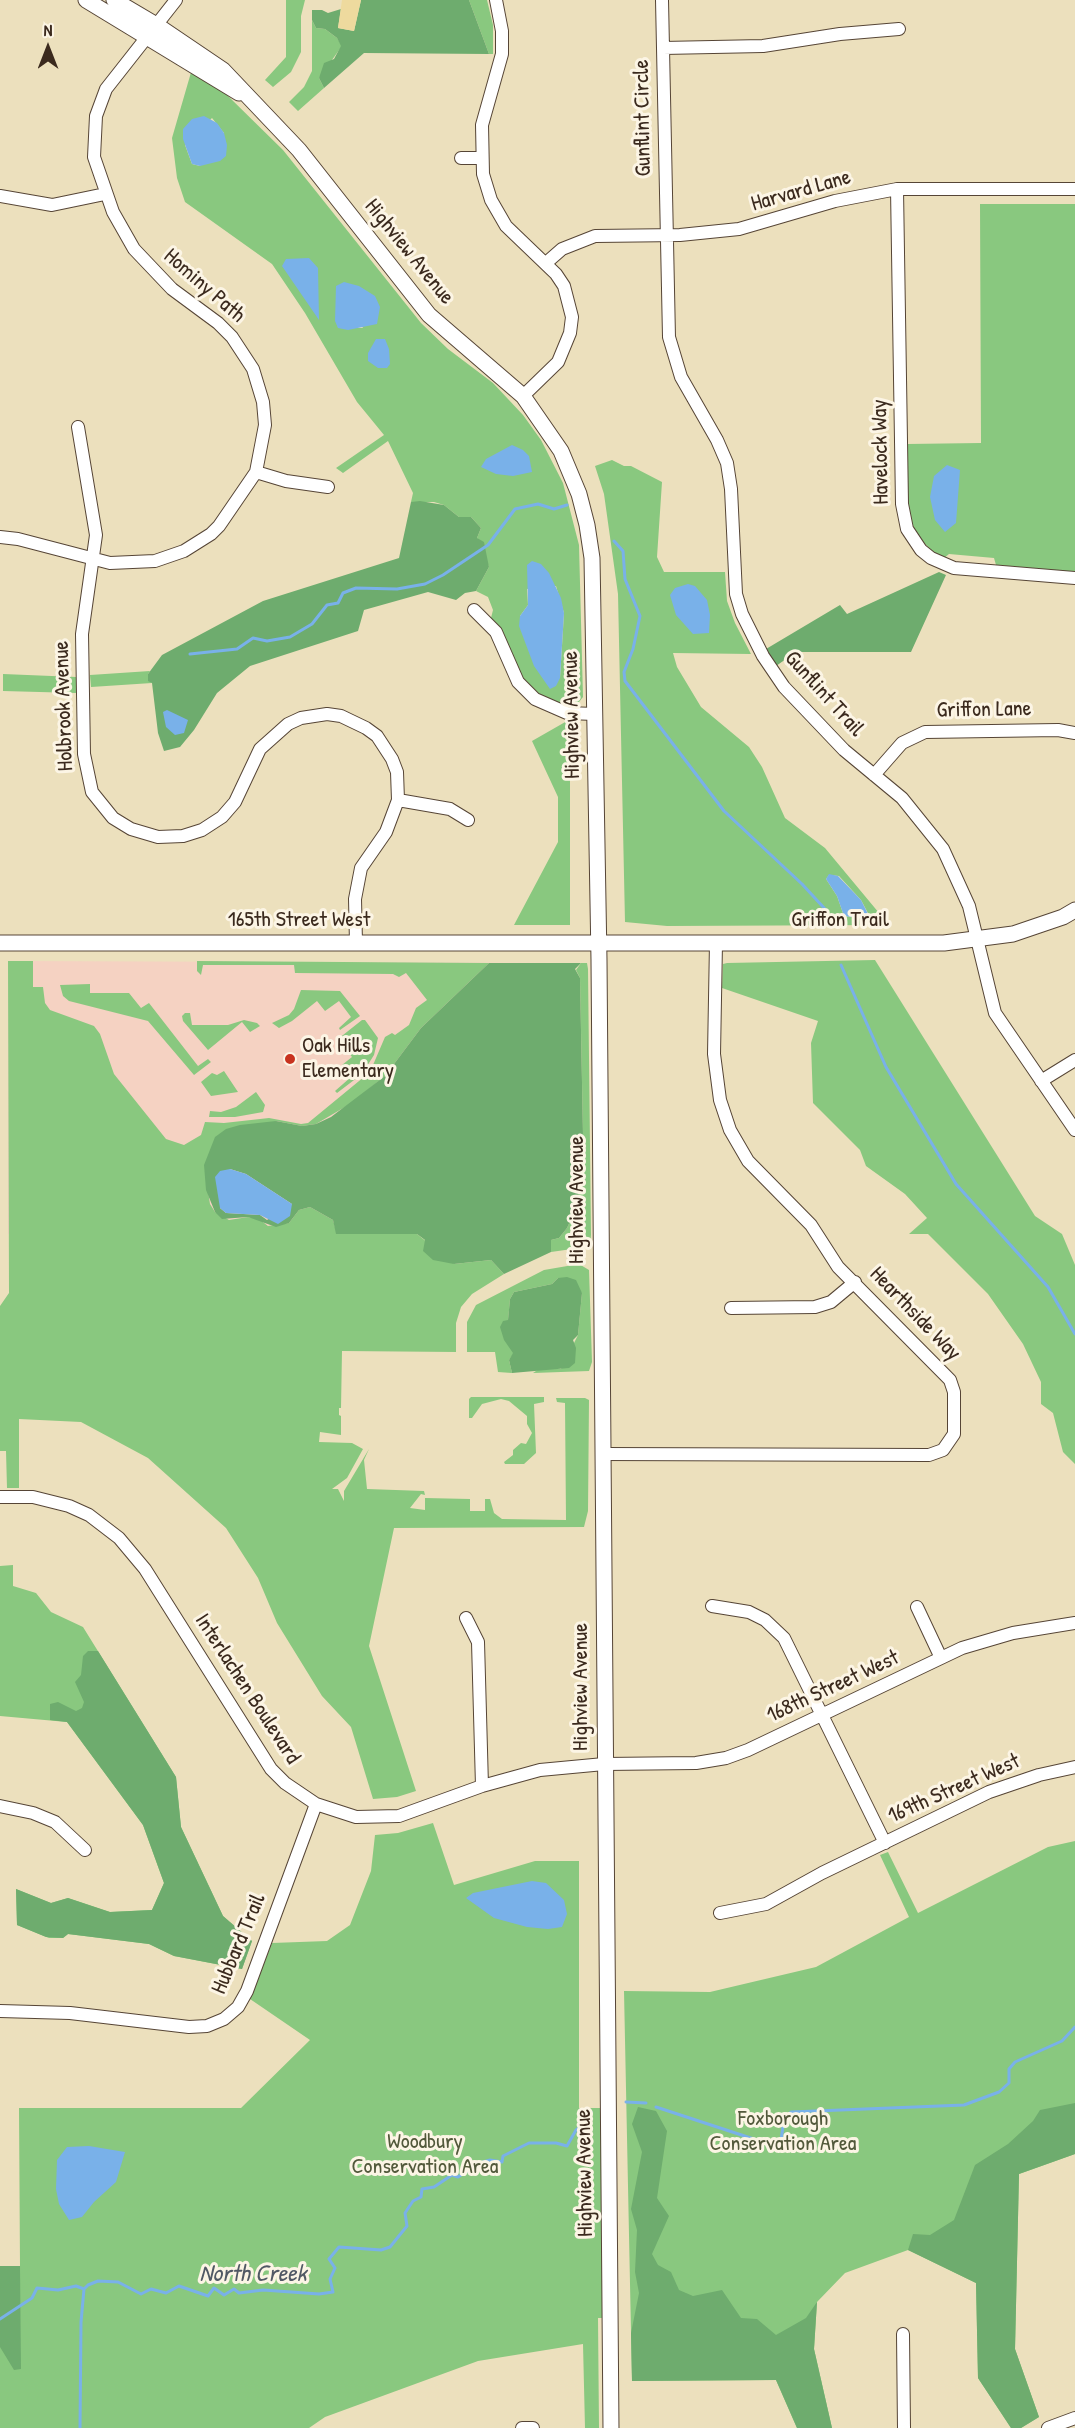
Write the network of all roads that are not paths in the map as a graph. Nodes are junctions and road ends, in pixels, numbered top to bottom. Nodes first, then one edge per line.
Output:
1 (86, 0) edge
2 (114, 0) edge
3 (176, 0) edge
4 (496, 0) edge
5 (662, 0) edge
6 (158, 26) junction
7 (899, 29) dead end
8 (147, 38) junction
9 (663, 48) junction
10 (250, 98) junction
11 (461, 158) dead end
12 (481, 158) junction
13 (897, 189) junction
14 (1075, 189) edge
15 (105, 194) junction
16 (0, 196) edge
17 (666, 235) junction
18 (546, 263) junction
19 (523, 396) junction
20 (78, 427) dead end
21 (256, 472) junction
22 (328, 487) dead end
23 (0, 537) edge
24 (93, 559) junction
25 (1075, 578) edge
26 (474, 610) dead end
27 (595, 714) junction
28 (1075, 733) edge
29 (874, 775) junction
30 (398, 800) junction
31 (468, 820) dead end
32 (1075, 909) edge
33 (978, 940) junction
34 (599, 942) junction
35 (0, 943) edge
36 (356, 943) junction
37 (716, 944) junction
38 (1075, 1060) edge
39 (1041, 1081) junction
40 (1075, 1130) edge
41 (855, 1282) junction
42 (731, 1308) dead end
43 (602, 1454) junction
44 (0, 1497) edge
45 (712, 1606) dead end
46 (917, 1607) dead end
47 (466, 1618) dead end
48 (1075, 1623) edge
49 (941, 1658) junction
50 (822, 1715) junction
51 (604, 1764) junction
52 (1075, 1767) edge
53 (482, 1786) junction
54 (316, 1804) junction
55 (0, 1806) edge
56 (885, 1843) junction
57 (85, 1850) dead end
58 (720, 1913) dead end
59 (0, 2011) edge
60 (903, 2334) dead end
61 (1075, 2418) edge
62 (522, 2428) edge
63 (533, 2428) edge
64 (611, 2428) edge
65 (904, 2428) edge
66 (1048, 2428) edge

1 - 8 street, Highview Avenue
2 - 6 street, Highview Avenue
3 - 6 street, Hominy Path
4 - 12 street
5 - 9 street, Gunflint Circle
6 - 8 street, Hominy Path
6 - 10 street, Highview Avenue
7 - 9 street
8 - 10 street, Highview Avenue
8 - 15 street, Hominy Path
9 - 17 street, Gunflint Circle
10 - 19 street, Highview Avenue
11 - 12 street
12 - 18 street
13 - 14 street, Harvard Lane
13 - 17 street, Harvard Lane
13 - 25 street, Havelock Way
15 - 16 street
15 - 21 street, Hominy Path
17 - 18 street, Harvard Lane
17 - 29 street, Gunflint Trail
18 - 19 street
19 - 27 street, Highview Avenue
20 - 24 street, Holbrook Avenue
21 - 22 street
21 - 24 street, Hominy Path
23 - 24 street, Hominy Path
24 - 30 street, Holbrook Avenue
26 - 27 street
27 - 34 street, Highview Avenue
28 - 29 street, Griffon Lane
29 - 33 street, Gunflint Trail
30 - 31 street
30 - 36 street, Holbrook Avenue
32 - 33 street, Griffon Trail
33 - 37 street, Griffon Trail
33 - 39 street, Gunflint Trail
34 - 36 street, 165th Street West
34 - 37 street, Griffon Trail
34 - 43 street, Highview Avenue
35 - 36 street, 165th Street West
37 - 41 street, Hearthside Way
38 - 39 street
39 - 40 street, Gunflint Trail
41 - 42 street
41 - 43 street, Hearthside Way
43 - 51 street, Highview Avenue
44 - 54 street, Interlachen Boulevard
45 - 50 street
46 - 49 street
47 - 53 street
48 - 49 street, 168th Street West
49 - 50 street, 168th Street West
50 - 51 street, 168th Street West
50 - 56 street
51 - 53 street, Interlachen Boulevard
51 - 64 street, Highview Avenue
52 - 56 street, 169th Street West
53 - 54 street, Interlachen Boulevard
54 - 59 street, Hubbard Trail
55 - 57 street
56 - 58 street, 169th Street West
60 - 65 street
61 - 66 street
62 - 63 street

